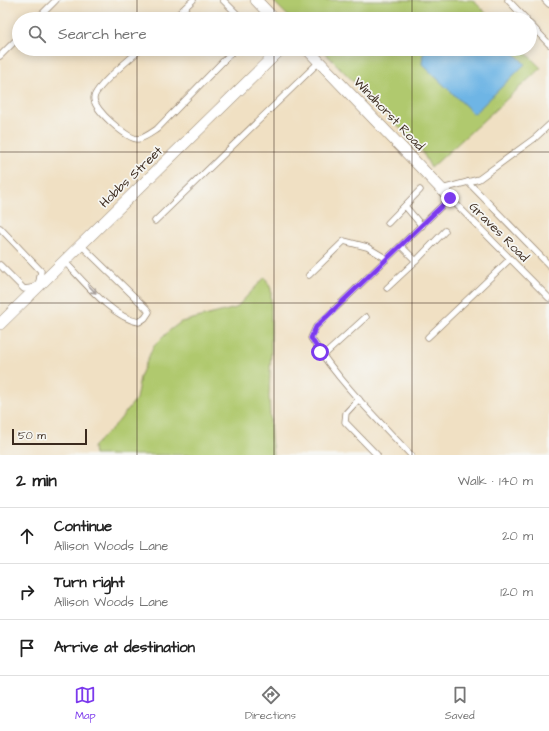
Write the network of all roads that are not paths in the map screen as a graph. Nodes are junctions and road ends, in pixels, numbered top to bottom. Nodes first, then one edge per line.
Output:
1 (56, 0) edge
2 (193, 0) edge
3 (223, 0) edge
4 (256, 0) edge
5 (508, 0) edge
6 (545, 0) edge
7 (549, 4) edge
8 (44, 12) edge
9 (180, 12) edge
10 (235, 12) edge
11 (264, 12) edge
12 (519, 12) edge
13 (537, 31) edge
14 (12, 44) edge
15 (549, 44) edge
16 (0, 56) edge
17 (132, 56) edge
18 (227, 56) edge
19 (274, 56) edge
20 (313, 56) edge
21 (319, 62) junction
22 (549, 125) edge
23 (468, 182) junction
24 (441, 189) junction
25 (420, 190) dead end
26 (450, 198) junction
27 (405, 206) junction
28 (155, 221) dead end
29 (388, 223) dead end
30 (422, 226) junction
31 (0, 228) edge
32 (445, 231) dead end
33 (81, 244) junction
34 (401, 246) junction
35 (387, 259) junction
36 (510, 259) junction
37 (64, 261) junction
38 (416, 261) junction
39 (0, 265) edge
40 (549, 265) edge
41 (309, 275) dead end
42 (38, 287) junction
43 (387, 288) dead end
44 (549, 298) edge
45 (366, 317) dead end
46 (0, 324) edge
47 (428, 337) dead end
48 (323, 356) junction
49 (359, 399) junction
50 (377, 455) edge
51 (412, 455) edge

1 - 8 lane
2 - 9 lane
3 - 10 lane
4 - 11 street
5 - 12 lane
6 - 7 lane
13 - 15 lane
14 - 16 lane
17 - 18 lane
19 - 33 street, Hobbs Street
20 - 21 street, Windhorst Road
21 - 24 street, Windhorst Road
21 - 28 lane
22 - 23 lane
23 - 24 lane
23 - 40 lane
24 - 26 street, Windhorst Road
25 - 27 lane
26 - 30 lane
26 - 36 lane, Graves Road
27 - 29 lane
27 - 30 lane
30 - 34 lane
31 - 42 lane
32 - 38 lane
33 - 37 street, Hobbs Street
37 -> 33 lane
34 - 35 lane
34 - 38 lane
35 - 41 lane
35 - 48 lane
36 - 44 lane, Graves Road
36 - 47 lane
37 - 42 street, Hobbs Street
38 - 43 lane
39 - 42 lane
42 - 46 street, Hobbs Street
45 - 48 lane
48 - 49 lane
49 - 50 lane
49 - 51 lane

